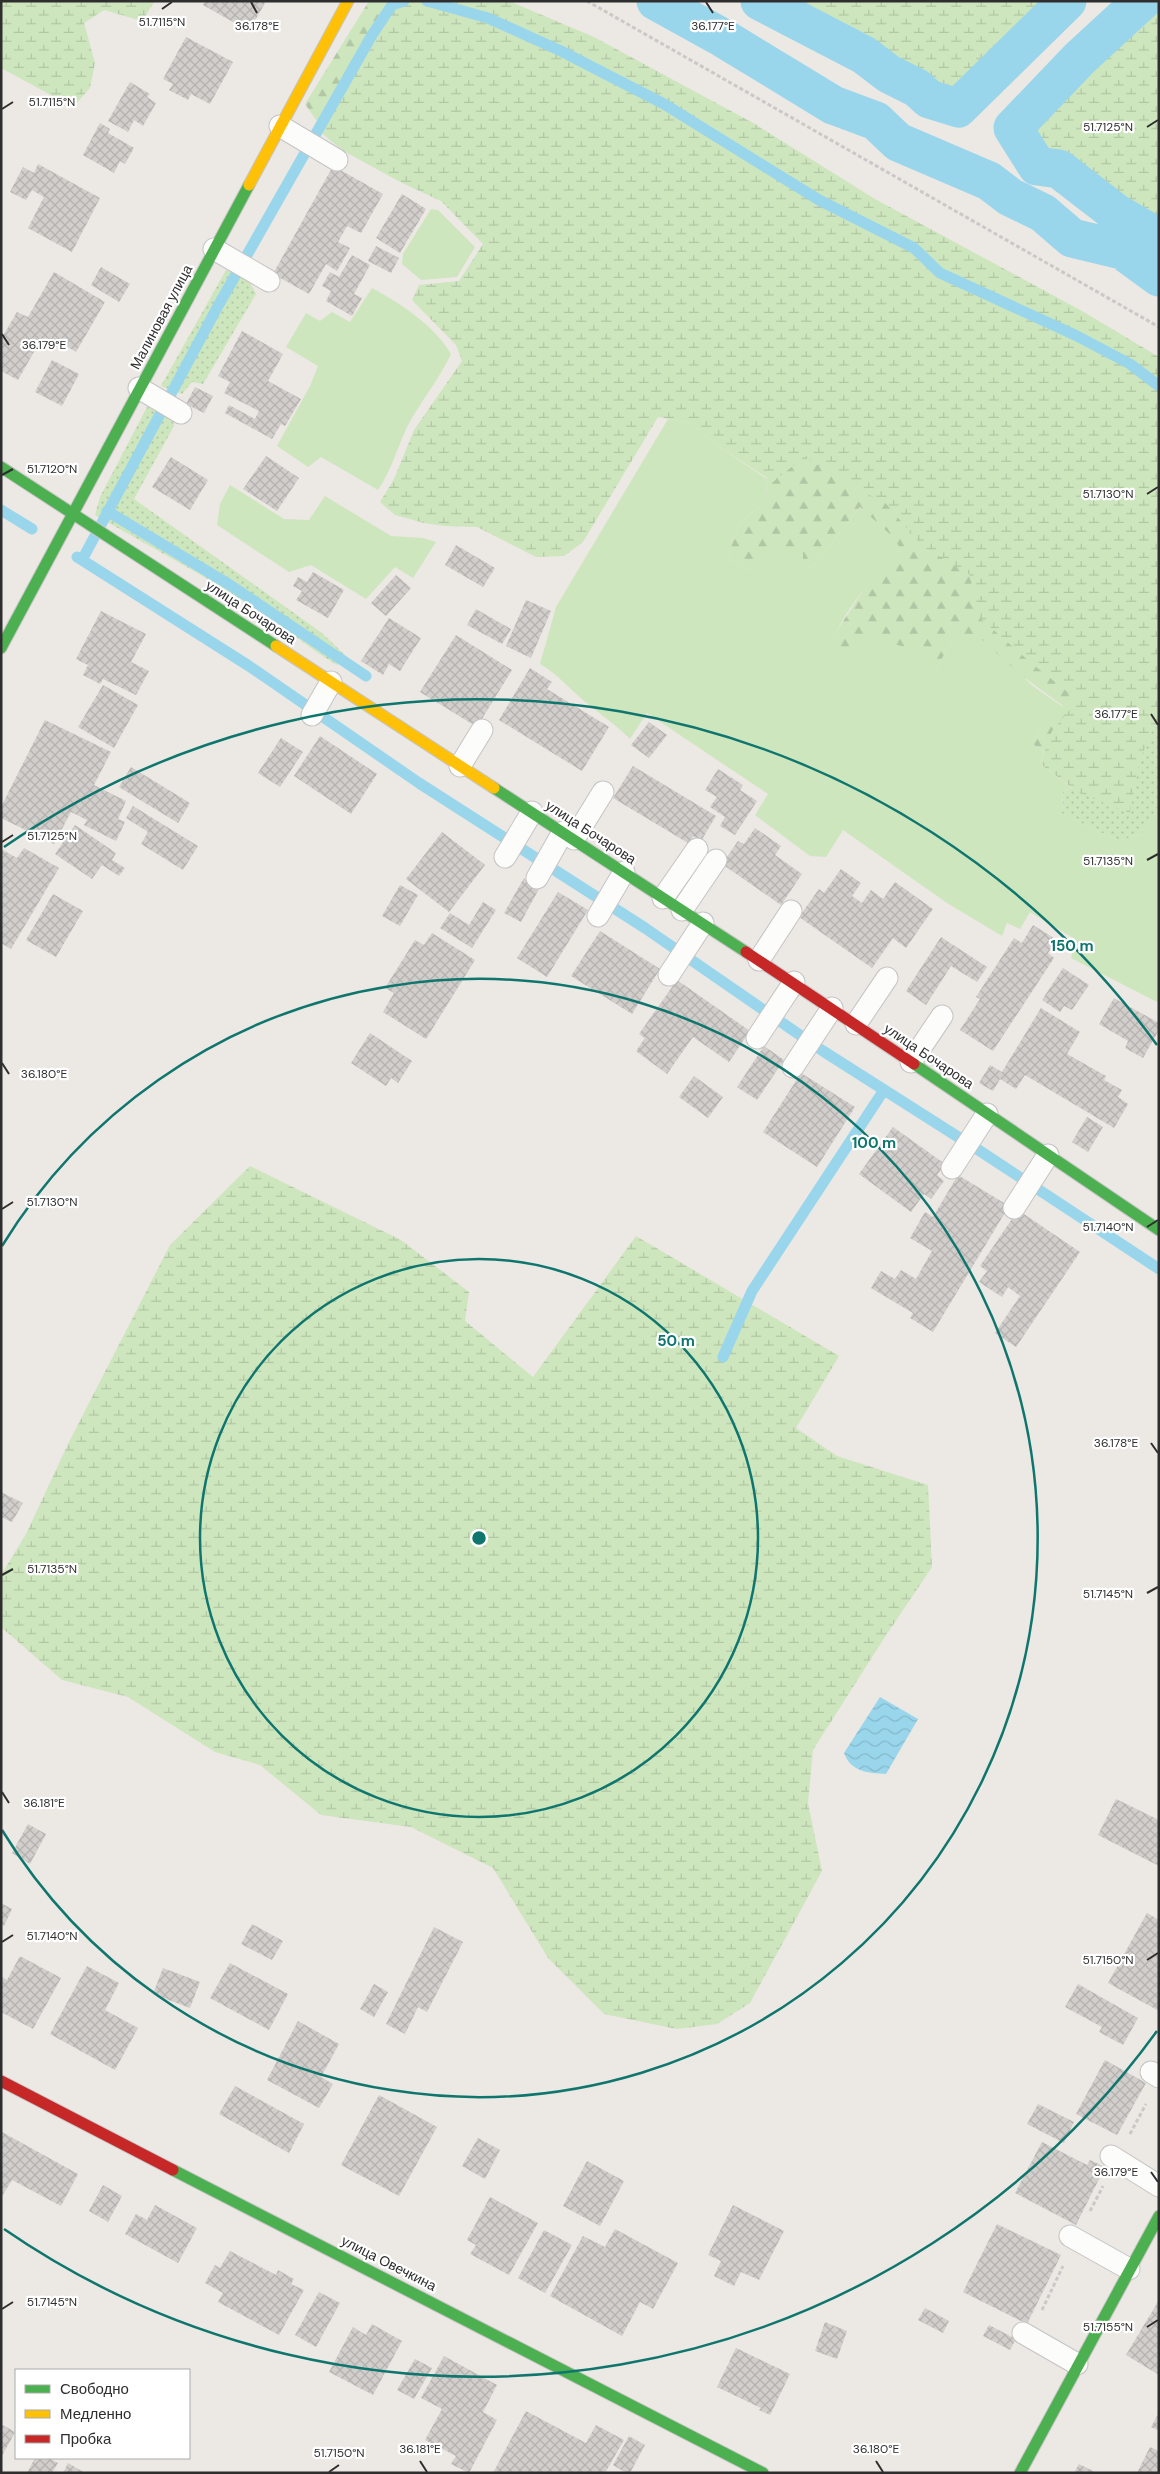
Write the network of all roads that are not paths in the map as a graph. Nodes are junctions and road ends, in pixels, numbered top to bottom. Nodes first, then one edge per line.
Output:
1 (348, 1) edge
2 (280, 126) junction
3 (337, 160) dead end
4 (214, 249) junction
5 (269, 282) dead end
6 (139, 388) junction
7 (182, 413) dead end
8 (1, 467) edge
9 (72, 513) junction
10 (1, 648) edge
11 (331, 682) junction
12 (312, 715) dead end
13 (482, 730) dead end
14 (460, 766) junction
15 (604, 792) dead end
16 (532, 812) junction
17 (568, 836) junction
18 (697, 849) dead end
19 (505, 857) dead end
20 (716, 860) dead end
21 (624, 872) junction
22 (537, 878) dead end
23 (663, 898) junction
24 (682, 910) junction
25 (792, 911) dead end
26 (598, 916) dead end
27 (702, 923) junction
28 (759, 960) junction
29 (669, 975) dead end
30 (887, 978) dead end
31 (794, 982) junction
32 (832, 1008) junction
33 (942, 1016) dead end
34 (856, 1024) junction
35 (757, 1038) dead end
36 (911, 1062) junction
37 (793, 1066) dead end
38 (987, 1114) junction
39 (1048, 1155) junction
40 (952, 1168) dead end
41 (1014, 1208) dead end
42 (1159, 1230) edge
43 (1, 2080) edge
44 (1113, 2158) road end
45 (1159, 2186) edge
46 (1159, 2216) edge
47 (1073, 2238) road end
48 (1129, 2269) junction
49 (1026, 2335) road end
50 (1077, 2364) junction
51 (763, 2473) edge
52 (1020, 2473) edge

1 - 2 street, Малиновая улица
2 - 3 lane
2 - 4 street, Малиновая улица
4 - 5 lane
4 - 6 street, Малиновая улица
6 - 7 lane
6 - 9 street, Малиновая улица
8 - 9 street, улица Бочарова
9 - 10 street, Малиновая улица
9 - 11 street, улица Бочарова
11 - 12 lane
11 - 14 street, улица Бочарова
13 - 14 lane
14 - 16 street, улица Бочарова
15 - 17 lane
16 - 17 street, улица Бочарова
16 - 19 lane
17 - 21 street, улица Бочарова
17 - 22 lane
18 - 23 lane
20 - 24 lane
21 - 23 street, улица Бочарова
21 - 26 lane
23 - 24 street, улица Бочарова
24 - 27 street, улица Бочарова
25 - 28 lane
27 - 28 street, улица Бочарова
27 - 29 lane
28 - 31 street, улица Бочарова
30 - 34 lane
31 - 32 street, улица Бочарова
31 - 35 lane
32 - 34 street, улица Бочарова
32 - 37 lane
33 - 36 lane
34 - 36 street, улица Бочарова
36 - 38 street, улица Бочарова
38 - 39 street, улица Бочарова
38 - 40 lane
39 - 41 lane
39 - 42 street, улица Бочарова
43 - 51 street, улица Овечкина
44 - 45 lane
46 - 48 street
47 - 48 lane
48 - 50 street
49 - 50 lane
50 - 52 street

